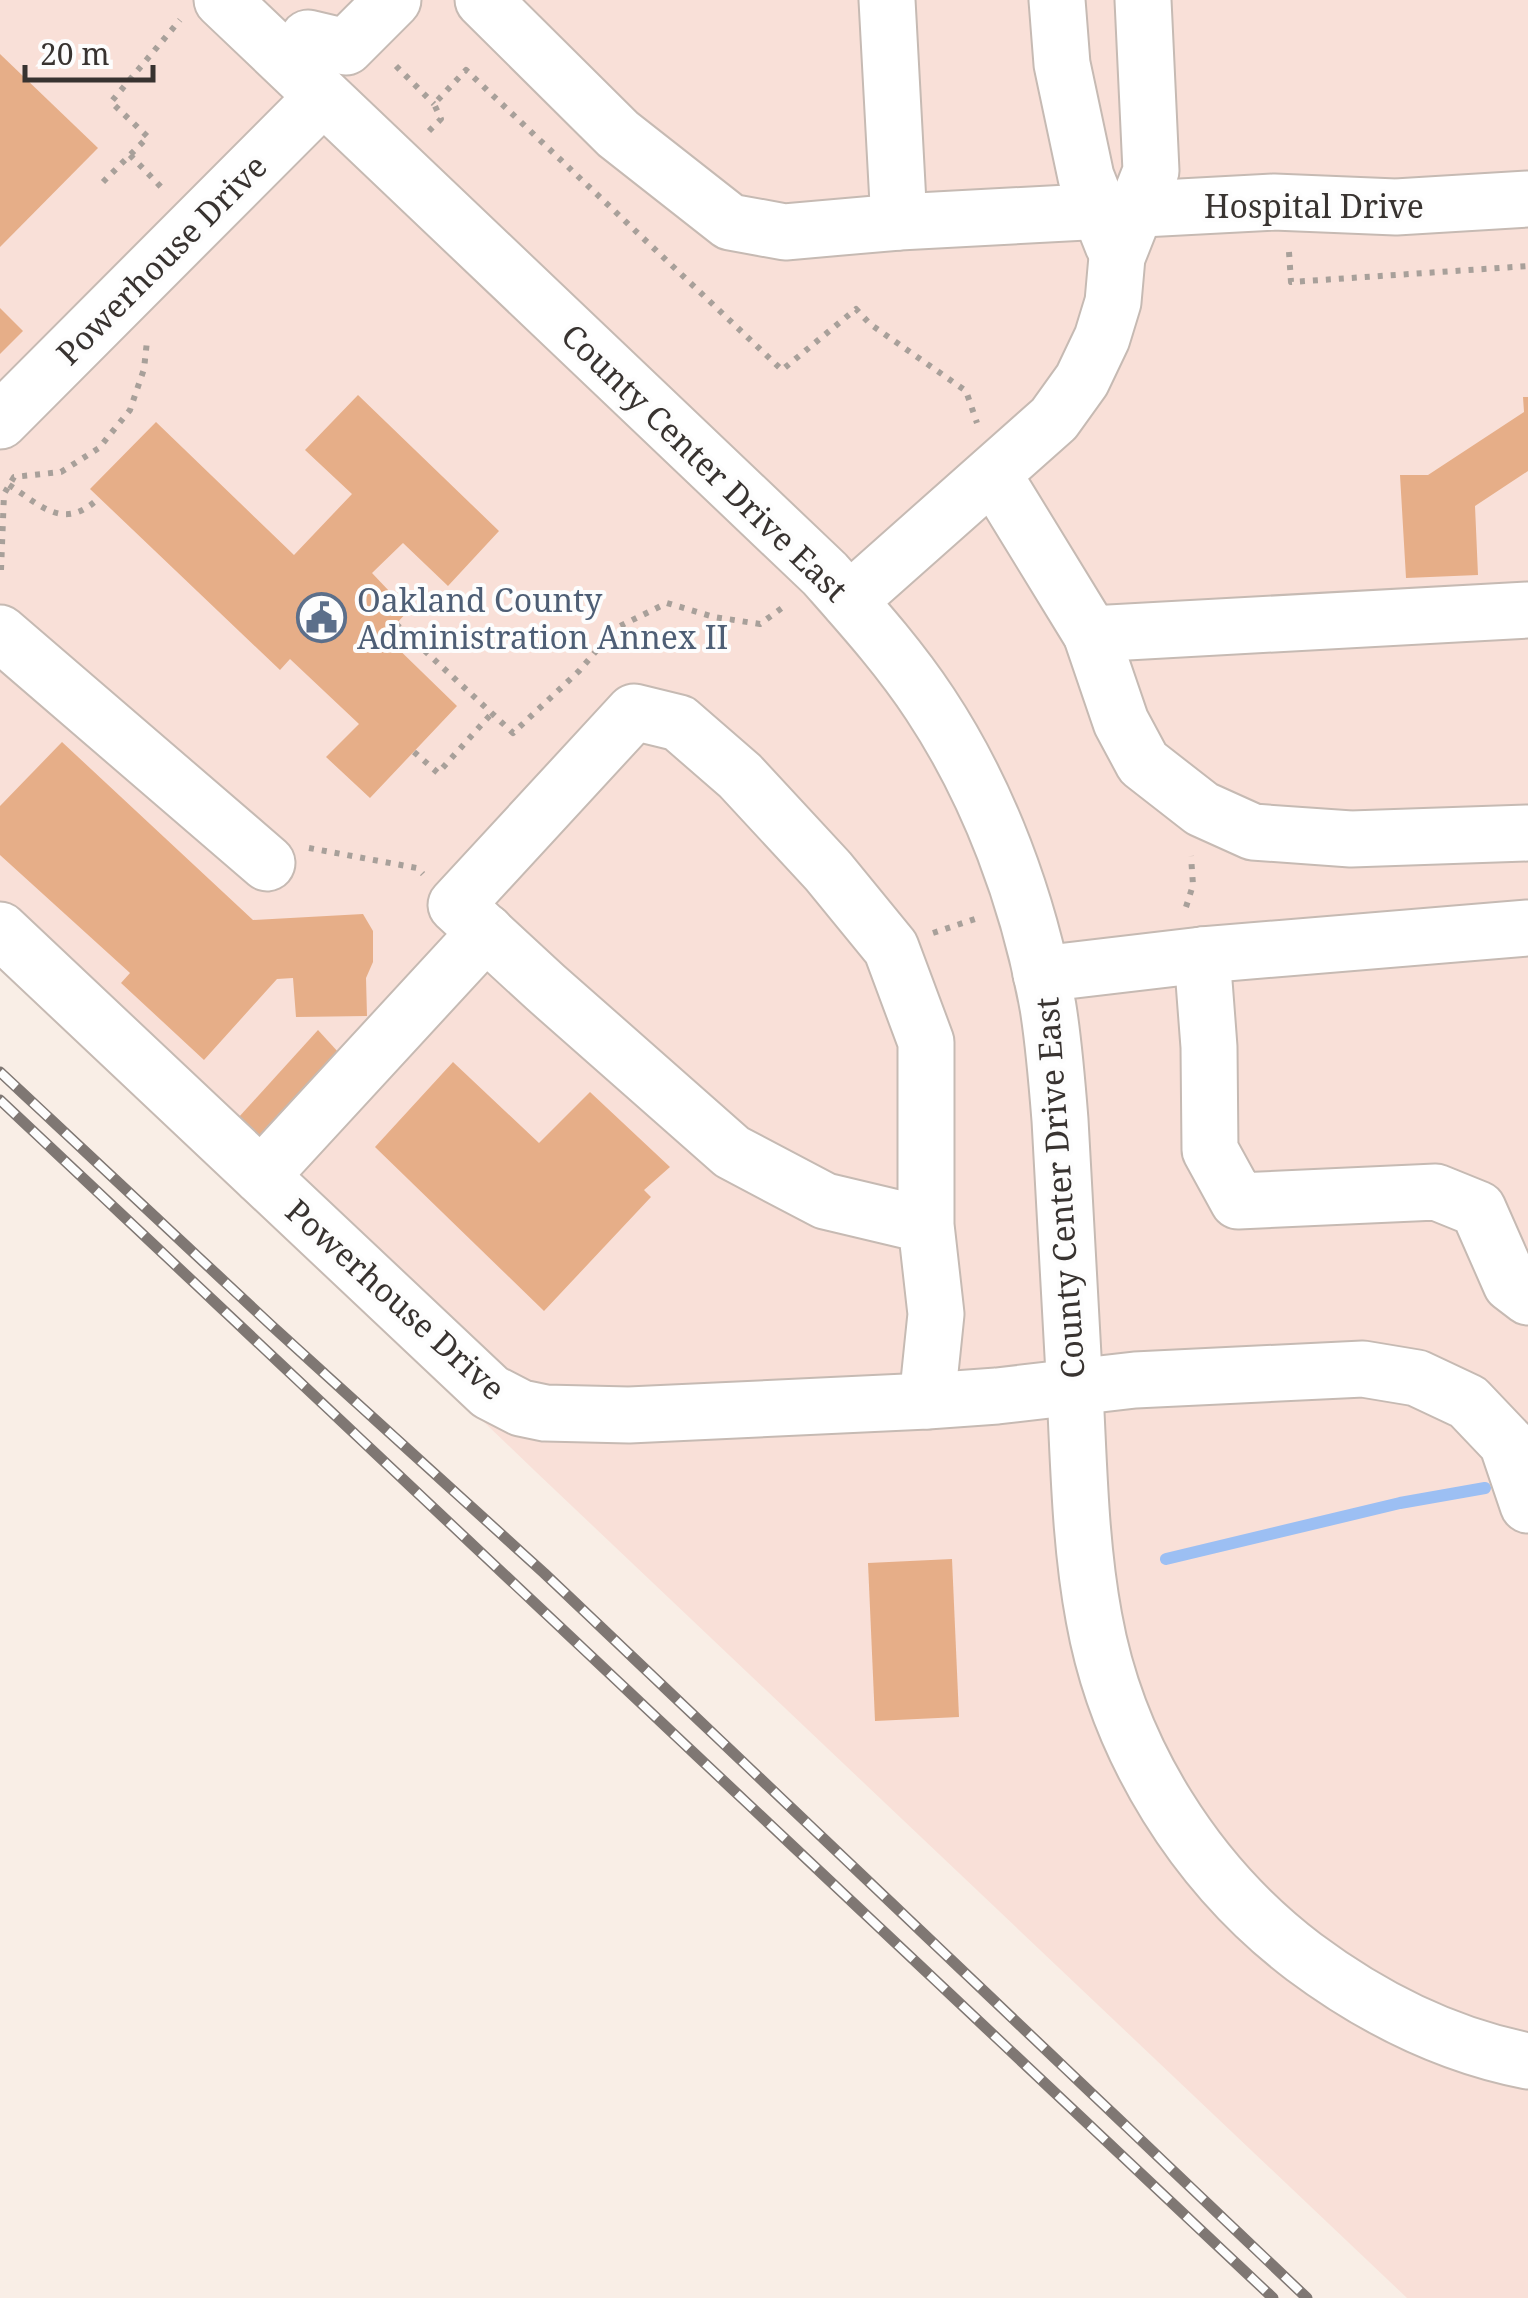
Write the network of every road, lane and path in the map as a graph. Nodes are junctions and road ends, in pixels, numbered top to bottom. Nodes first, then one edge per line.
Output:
1 (393, 0) edge
2 (483, 0) edge
3 (887, 0) edge
4 (1057, 0) edge
5 (1143, 0) edge
6 (204, 7) edge
7 (306, 49) edge
8 (103, 182) dead end
9 (1528, 199) edge
10 (899, 222) junction
11 (1118, 226) junction
12 (1288, 244) dead end
13 (1528, 266) edge
14 (0, 421) edge
15 (993, 474) junction
16 (9, 485) dead end
17 (99, 498) dead end
18 (849, 601) junction
19 (791, 602) dead end
20 (1528, 610) edge
21 (396, 624) dead end
22 (0, 634) edge
23 (1091, 634) junction
24 (492, 713) junction
25 (414, 752) dead end
26 (1528, 834) edge
27 (261, 858) joint
28 (471, 919) junction
29 (990, 919) dead end
30 (1528, 928) edge
31 (0, 930) edge
32 (891, 948) junction
33 (1202, 956) junction
34 (1041, 974) junction
35 (261, 1176) junction
36 (926, 1224) junction
37 (1528, 1298) edge
38 (1075, 1387) junction
39 (928, 1401) junction
40 (1528, 1505) edge
41 (1528, 2062) edge

1 - 7 street
2 - 10 street, Hospital Drive
3 - 10 street
4 - 11 street
5 - 11 street
6 - 7 street, County Center Drive East
6 - 8 path
7 - 14 street, Powerhouse Drive
7 - 18 street, County Center Drive East
9 - 11 street, Hospital Drive
10 - 11 street, Hospital Drive
11 - 15 street
12 - 13 path
15 - 18 street
15 - 23 street
16 - 17 path
18 - 34 street, County Center Drive East
19 - 24 path
20 - 23 street
21 - 24 path
22 - 27 street
23 - 26 street
24 - 25 path
27 - 28 path
28 - 32 street
28 - 35 street
28 - 36 street
29 - 32 path
30 - 33 street
31 - 35 street, Powerhouse Drive
32 - 36 street
33 - 34 street
33 - 37 street
34 - 38 street, County Center Drive East
35 - 39 street, Powerhouse Drive
36 - 39 street
38 - 39 street, Powerhouse Drive
38 - 40 street, Powerhouse Drive
38 - 41 street, County Center Drive East

